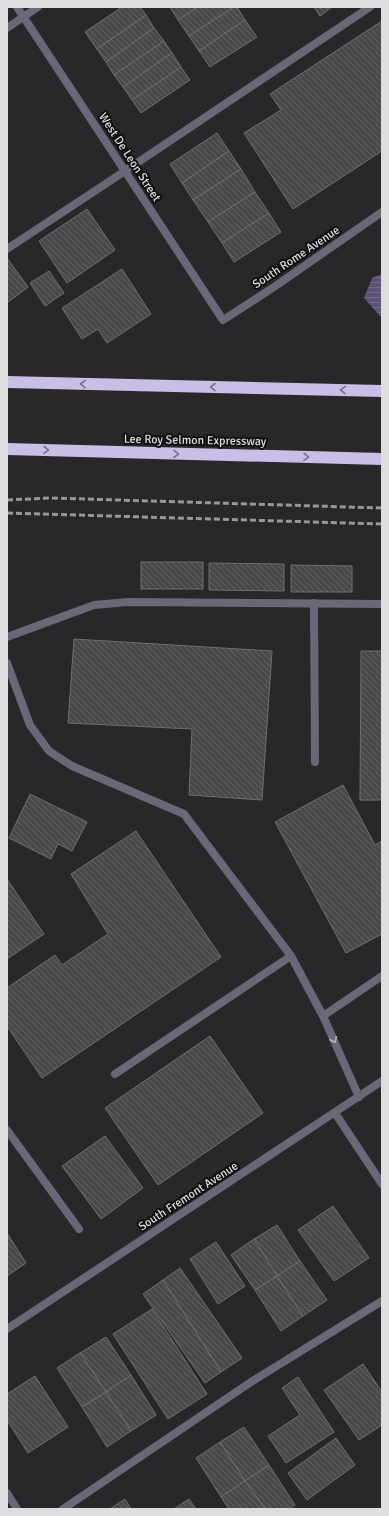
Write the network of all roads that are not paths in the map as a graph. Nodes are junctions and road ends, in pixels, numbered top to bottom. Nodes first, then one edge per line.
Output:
1 (17, 7) edge
2 (38, 7) edge
3 (370, 7) edge
4 (23, 17) junction
5 (7, 28) edge
6 (125, 171) junction
7 (382, 212) edge
8 (7, 248) edge
9 (223, 320) joint
10 (7, 382) edge
11 (382, 391) edge
12 (7, 449) edge
13 (382, 459) edge
14 (314, 603) junction
15 (382, 604) edge
16 (7, 637) edge
17 (7, 663) edge
18 (315, 762) dead end
19 (292, 956) junction
20 (382, 976) edge
21 (323, 1016) junction
22 (115, 1074) dead end
23 (382, 1081) edge
24 (359, 1097) junction
25 (335, 1113) junction
26 (7, 1130) edge
27 (382, 1184) edge
28 (79, 1229) dead end
29 (382, 1301) edge
30 (7, 1329) edge
31 (7, 1493) edge
32 (17, 1509) edge
33 (63, 1509) edge

1 - 4 street, West De Leon Street
2 - 4 street
3 - 6 street
4 - 5 street
4 - 6 street, West De Leon Street
6 - 8 street
6 - 9 street, West De Leon Street
7 - 9 street, South Rome Avenue
11 -> 10 highway
12 -> 13 highway, Lee Roy Selmon Expressway
14 - 15 street
14 - 16 street
14 - 18 street
17 - 19 street
19 - 21 street
19 - 22 street
20 - 21 street
21 -> 24 street
23 - 24 street, South Fremont Avenue
24 - 25 street, South Fremont Avenue
25 - 27 street
25 - 30 street, South Fremont Avenue
26 - 28 street
29 - 33 street
31 - 32 street

